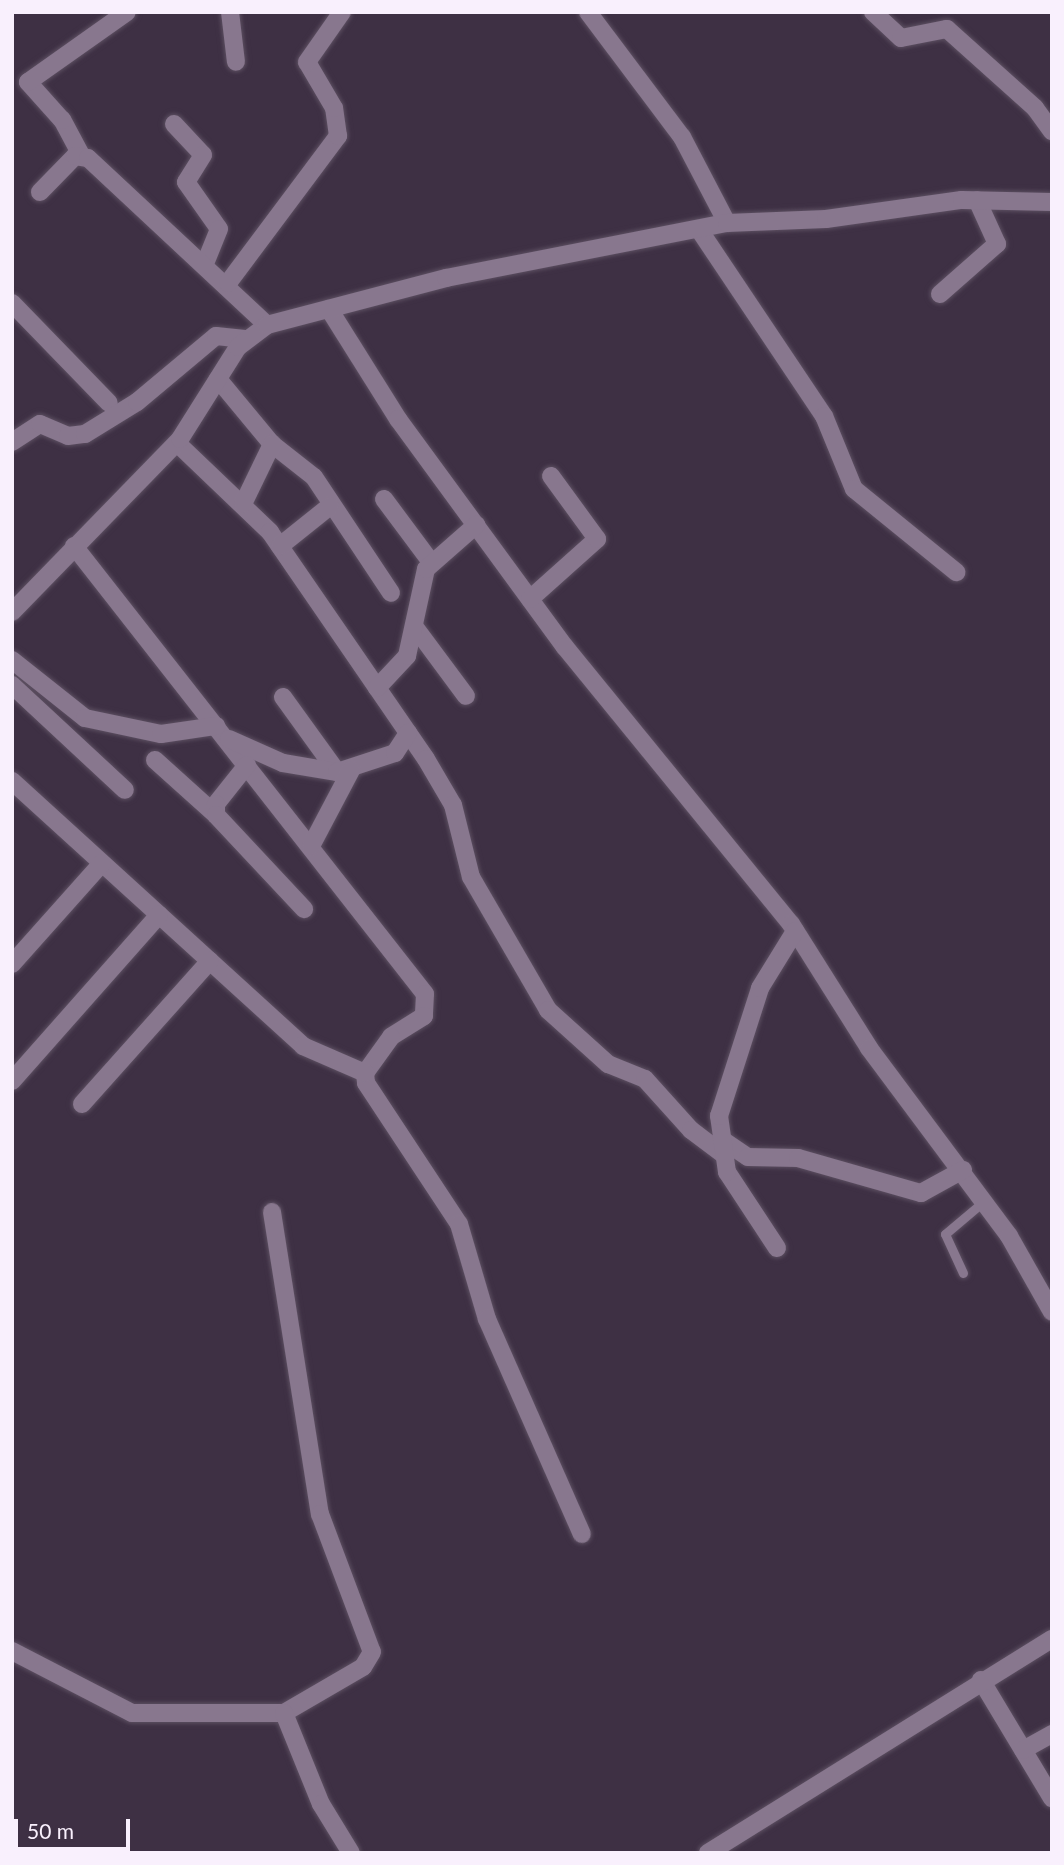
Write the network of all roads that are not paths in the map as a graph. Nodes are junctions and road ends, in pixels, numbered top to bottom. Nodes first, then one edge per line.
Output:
1 (127, 12) edge
2 (230, 12) edge
3 (342, 12) edge
4 (588, 12) edge
5 (873, 12) edge
6 (236, 62) dead end
7 (174, 124) dead end
8 (1052, 131) edge
9 (81, 155) junction
10 (40, 192) dead end
11 (977, 200) junction
12 (1052, 202) edge
13 (727, 223) junction
14 (700, 231) junction
15 (205, 264) junction
16 (228, 283) junction
17 (940, 294) dead end
18 (12, 303) edge
19 (329, 309) junction
20 (267, 325) junction
21 (245, 339) junction
22 (218, 379) junction
23 (109, 403) dead end
24 (12, 442) edge
25 (177, 443) junction
26 (272, 444) junction
27 (551, 476) dead end
28 (384, 499) dead end
29 (243, 504) junction
30 (330, 506) junction
31 (476, 525) junction
32 (74, 546) junction
33 (280, 546) junction
34 (431, 562) junction
35 (956, 572) dead end
36 (391, 593) dead end
37 (530, 599) junction
38 (12, 612) edge
39 (414, 626) junction
40 (12, 660) edge
41 (12, 685) edge
42 (377, 688) junction
43 (466, 696) dead end
44 (283, 697) dead end
45 (194, 698) junction
46 (183, 732) junction
47 (220, 732) junction
48 (408, 733) junction
49 (395, 753) junction
50 (426, 759) junction
51 (155, 760) dead end
52 (247, 765) junction
53 (344, 771) junction
54 (12, 781) edge
55 (125, 790) dead end
56 (216, 816) junction
57 (310, 846) junction
58 (102, 863) junction
59 (304, 909) dead end
60 (159, 915) junction
61 (795, 931) junction
62 (210, 961) junction
63 (12, 964) edge
64 (365, 1073) junction
65 (12, 1082) edge
66 (82, 1104) dead end
67 (722, 1146) junction
68 (963, 1170) junction
69 (984, 1201) junction
70 (272, 1212) dead end
71 (778, 1248) dead end
72 (963, 1273) dead end
73 (1052, 1312) edge
74 (582, 1534) dead end
75 (1052, 1639) edge
76 (12, 1651) edge
77 (981, 1680) junction
78 (284, 1713) junction
79 (1052, 1734) edge
80 (1023, 1750) junction
81 (1052, 1798) edge
82 (351, 1853) edge
83 (708, 1853) edge

1 - 9 street
2 - 6 street
3 - 16 street
4 - 13 street
5 - 8 street
7 - 15 street
9 - 10 street
9 - 15 street
11 - 12 street
11 - 13 street
11 - 17 street
13 - 14 street
14 - 19 street
14 - 35 street
15 - 16 street
16 - 20 street
18 - 23 street
19 - 20 street
19 - 31 street
20 - 21 street
21 - 22 street
21 - 24 street
22 - 25 street
22 - 26 street
25 - 29 street
25 - 32 street
26 - 29 street
26 - 30 street
27 - 37 street
28 - 34 street
29 - 33 street
30 - 33 street
30 - 36 street
31 - 34 street
31 - 37 street
32 - 38 street
32 - 45 street
33 - 42 street
34 - 39 street
37 - 61 street
39 - 42 street
39 - 43 street
40 - 46 street
41 - 55 street
42 - 48 street
44 - 53 street
45 - 46 street
45 - 47 street
46 - 47 street
47 - 52 street
47 - 53 street
48 - 49 street
48 - 50 street
49 - 50 street
49 - 53 street
50 - 67 street
51 - 56 street
52 - 56 street
52 - 57 street
53 - 57 street
54 - 58 street
56 - 59 street
57 - 64 street
58 - 60 street
58 - 63 street
60 - 62 street
60 - 65 street
61 - 67 street
61 - 68 street
62 - 64 street
62 - 66 street
64 - 74 street
67 - 68 street
67 - 71 street
68 - 69 street
69 - 72 lane
69 - 73 street
70 - 78 street
75 - 77 street
76 - 78 street
77 - 80 street
77 - 83 street
78 - 82 street
79 - 80 street
80 - 81 street

